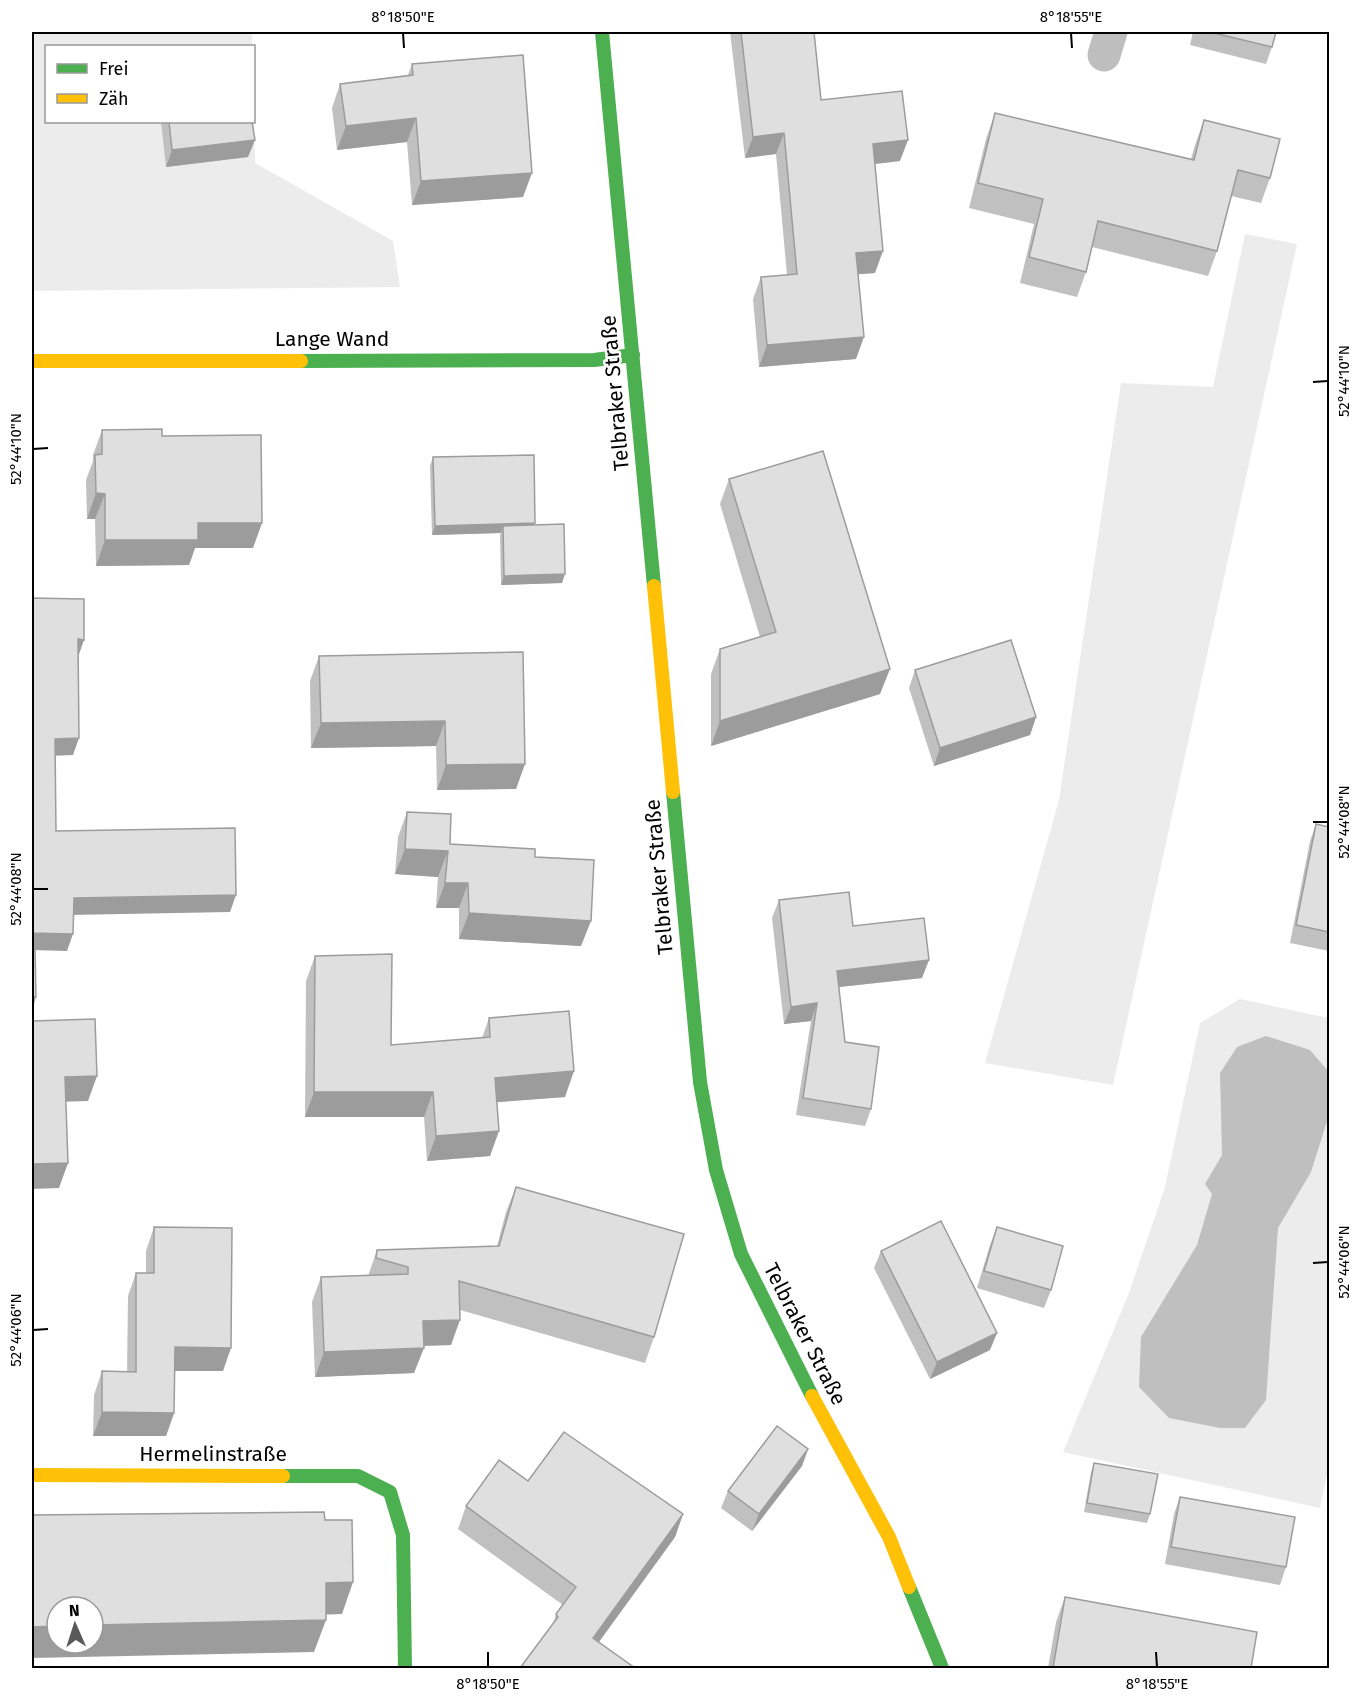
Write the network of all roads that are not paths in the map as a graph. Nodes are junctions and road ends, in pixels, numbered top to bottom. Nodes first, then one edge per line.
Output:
1 (602, 32) edge
2 (633, 355) junction
3 (32, 361) edge
4 (32, 1475) edge
5 (405, 1668) edge
6 (942, 1668) edge

1 - 2 street, Telbraker Straße
2 - 3 street, Lange Wand
2 - 6 street, Telbraker Straße
4 - 5 street, Hermelinstraße

